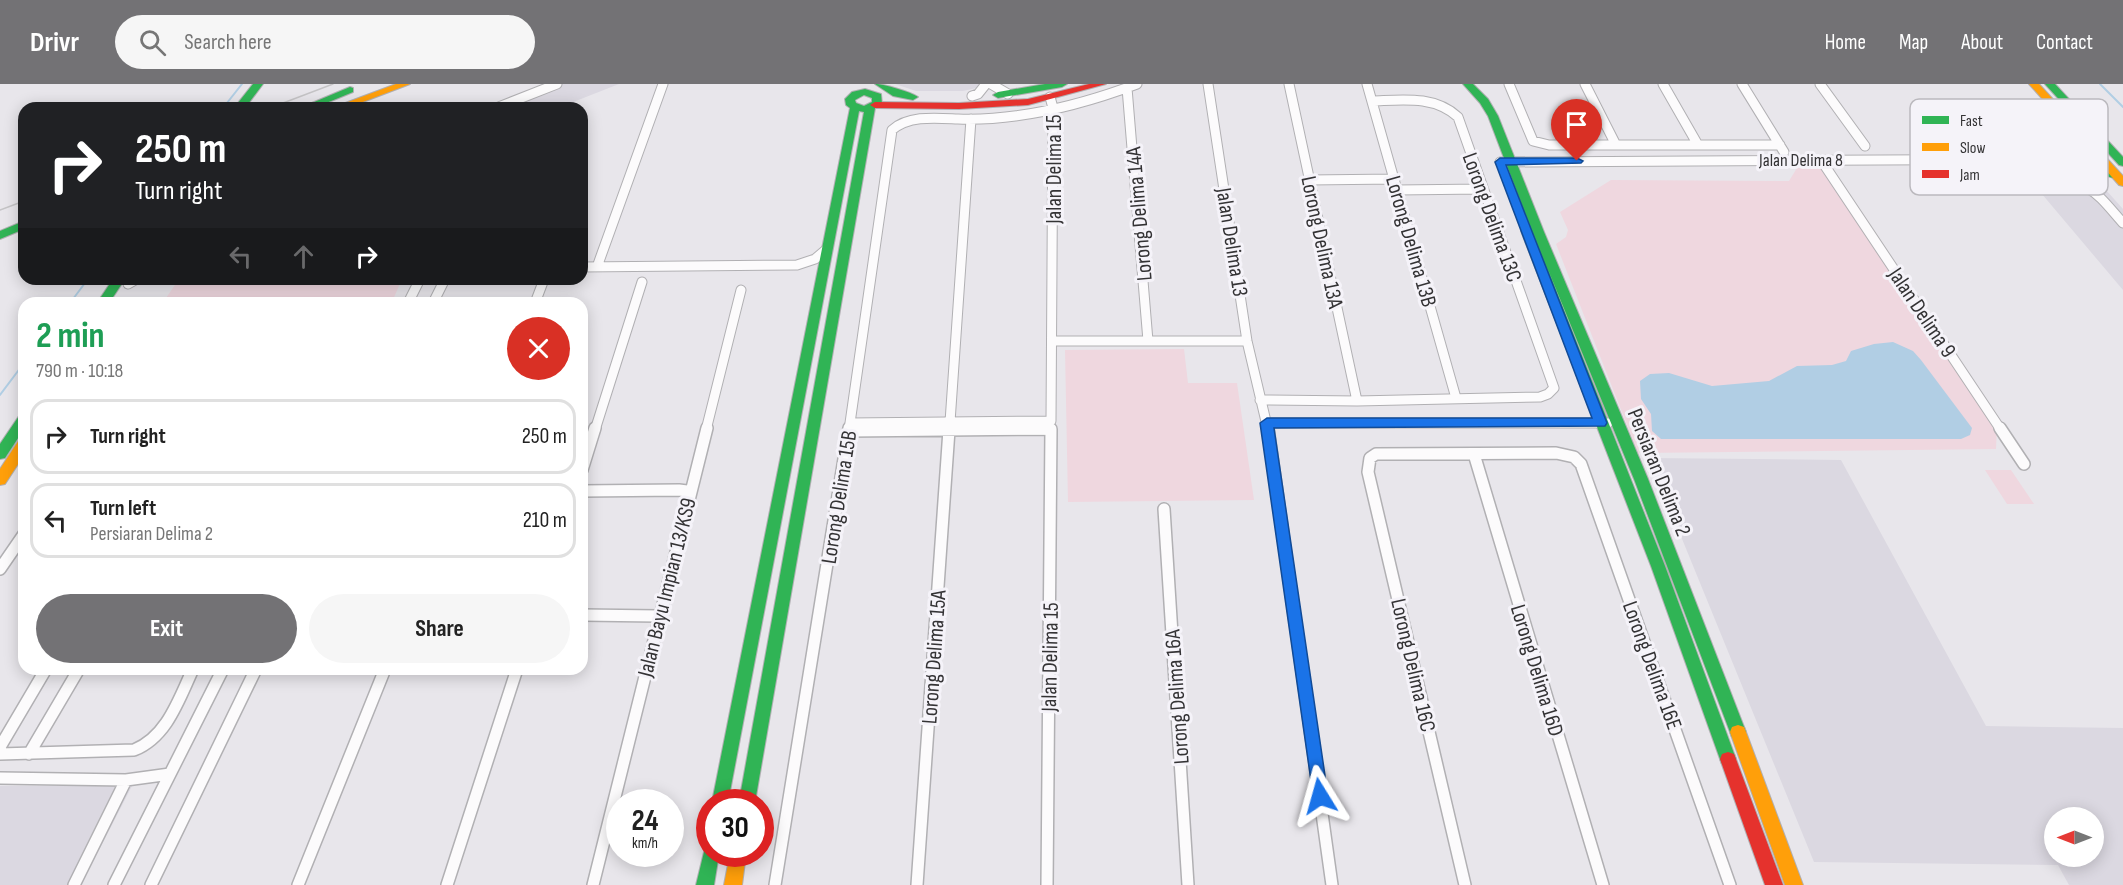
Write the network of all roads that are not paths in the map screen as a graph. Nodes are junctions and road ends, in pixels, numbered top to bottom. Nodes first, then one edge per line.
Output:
1 (258, 84) edge
2 (268, 84) edge
3 (366, 84) edge
4 (405, 84) edge
5 (557, 84) edge
6 (663, 84) edge
7 (988, 84) edge
8 (1101, 84) edge
9 (1137, 84) edge
10 (1208, 84) edge
11 (1289, 84) edge
12 (1367, 84) edge
13 (1456, 84) edge
14 (1468, 84) edge
15 (1509, 84) edge
16 (1585, 84) edge
17 (1663, 84) edge
18 (1742, 84) edge
19 (1820, 84) edge
20 (2034, 84) edge
21 (2050, 84) edge
22 (1127, 88) junction
23 (377, 94) junction
24 (1008, 94) junction
25 (1055, 94) edge
26 (972, 96) junction
27 (867, 97) edge
28 (2048, 99) edge
29 (2064, 99) edge
30 (1372, 101) junction
31 (251, 102) edge
32 (252, 102) edge
33 (320, 102) edge
34 (355, 102) edge
35 (358, 102) edge
36 (511, 102) edge
37 (914, 102) junction
38 (971, 119) junction
39 (865, 136) junction
40 (1616, 145) junction
41 (1698, 145) junction
42 (1865, 146) dead end
43 (2108, 147) edge
44 (1821, 160) junction
45 (1910, 160) edge
46 (1505, 161) junction
47 (2123, 163) edge
48 (2108, 167) edge
49 (2108, 173) edge
50 (1309, 180) junction
51 (1395, 180) junction
52 (2122, 182) edge
53 (1482, 189) junction
54 (1397, 190) junction
55 (2099, 195) edge
56 (18, 214) edge
57 (0, 220) edge
58 (2123, 223) edge
59 (828, 248) junction
60 (797, 265) junction
61 (588, 267) edge
62 (597, 267) junction
63 (821, 278) junction
64 (642, 282) dead end
65 (123, 285) edge
66 (741, 290) dead end
67 (110, 297) edge
68 (1053, 341) junction
69 (1148, 341) junction
70 (1247, 341) junction
71 (1456, 398) junction
72 (1260, 400) junction
73 (1357, 401) junction
74 (1267, 423) junction
75 (1600, 423) junction
76 (1618, 423) junction
77 (1051, 425) junction
78 (949, 426) junction
79 (850, 427) junction
80 (18, 428) edge
81 (588, 451) edge
82 (18, 453) edge
83 (0, 454) edge
84 (1474, 454) junction
85 (2024, 464) dead end
86 (0, 480) edge
87 (588, 491) edge
88 (689, 495) junction
89 (1164, 509) dead end
90 (18, 543) edge
91 (0, 569) edge
92 (588, 615) edge
93 (658, 616) junction
94 (42, 675) edge
95 (75, 675) edge
96 (189, 675) edge
97 (220, 675) edge
98 (253, 675) edge
99 (383, 675) edge
100 (515, 675) edge
101 (0, 747) edge
102 (0, 754) edge
103 (29, 754) junction
104 (170, 774) junction
105 (0, 778) edge
106 (126, 780) junction
107 (722, 789) edge
108 (749, 789) edge
109 (708, 867) edge
110 (736, 867) edge
111 (74, 885) edge
112 (114, 885) edge
113 (150, 885) edge
114 (298, 885) edge
115 (447, 885) edge
116 (593, 885) edge
117 (705, 885) edge
118 (733, 885) edge
119 (775, 885) edge
120 (917, 885) edge
121 (1047, 885) edge
122 (1188, 885) edge
123 (1332, 885) edge
124 (1465, 885) edge
125 (1603, 885) edge
126 (1730, 885) edge
127 (1774, 885) edge
128 (1794, 885) edge

1 - 31 main road
2 - 32 main road
3 - 33 main road
4 - 23 main road
5 - 36 street
6 - 62 street
7 - 24 street
7 - 26 street
8 - 25 main road
9 - 22 street
10 - 70 street, Jalan Delima 13
11 - 50 street, Lorong Delima 13A
12 - 30 street, Lorong Delima 13B
13 - 46 main road, Persiaran Delima 2
14 - 46 main road, Persiaran Delima 2
15 - 40 street
16 - 40 street
17 - 41 street
18 - 41 street
19 - 42 street
20 - 28 main road
21 - 29 main road
22 - 25 street
22 - 69 street, Lorong Delima 14A
23 - 34 main road
23 - 35 main road
24 - 25 main road
24 - 26 main road
25 - 37 main road
25 - 38 street
25 - 68 street, Jalan Delima 15
26 - 37 main road
27 - 37 main road
27 - 39 main road
27 - 59 main road
30 - 51 street, Lorong Delima 13B
30 - 53 street, Lorong Delima 13C
37 - 39 main road
38 - 78 street, Lorong Delima 15A
38 - 79 street, Lorong Delima 15B
39 - 108 main road
40 - 41 street
43 - 47 main road
44 - 45 street, Jalan Delima 8
44 - 46 street, Jalan Delima 8
44 - 85 street, Jalan Delima 9
46 - 75 main road, Persiaran Delima 2
46 - 76 main road, Persiaran Delima 2
48 - 52 main road
49 - 52 main road
50 - 51 street
50 - 73 street, Lorong Delima 13A
51 - 54 street, Lorong Delima 13B
53 - 54 street
53 - 71 street, Lorong Delima 13C
54 - 71 street, Lorong Delima 13B
55 - 58 street
56 - 57 main road
59 - 60 street
59 - 63 main road
60 - 62 street
60 - 63 street
61 - 62 street
63 - 107 main road
64 - 81 street
65 - 67 main road
66 - 88 street, Jalan Bayu Impian 13/KS9
68 - 69 street
68 - 77 street, Jalan Delima 15
69 - 70 street
70 - 72 street, Jalan Delima 13
71 - 73 street
72 - 73 street
72 - 74 street, Jalan Delima 13
74 - 75 street
74 - 123 street
75 - 76 street
75 - 127 main road, Persiaran Delima 2
76 - 128 main road, Persiaran Delima 2
77 - 78 street
77 - 121 street, Jalan Delima 15
78 - 79 street
78 - 120 street, Lorong Delima 15A
79 - 119 street, Lorong Delima 15B
80 - 83 main road
82 - 86 main road
84 - 124 street, Lorong Delima 16C
84 - 125 street, Lorong Delima 16D
84 - 126 street, Lorong Delima 16E
87 - 88 street
88 - 93 street, Jalan Bayu Impian 13/KS9
89 - 122 street, Lorong Delima 16A
90 - 91 street
92 - 93 street
93 - 116 street, Jalan Bayu Impian 13/KS9
94 - 101 street
95 - 103 street
96 - 103 street
97 - 104 street
98 - 113 street
99 - 114 street
100 - 115 street
102 - 103 street
104 - 106 street
104 - 112 street
105 - 106 street
106 - 111 street
109 - 117 main road
110 - 118 main road

